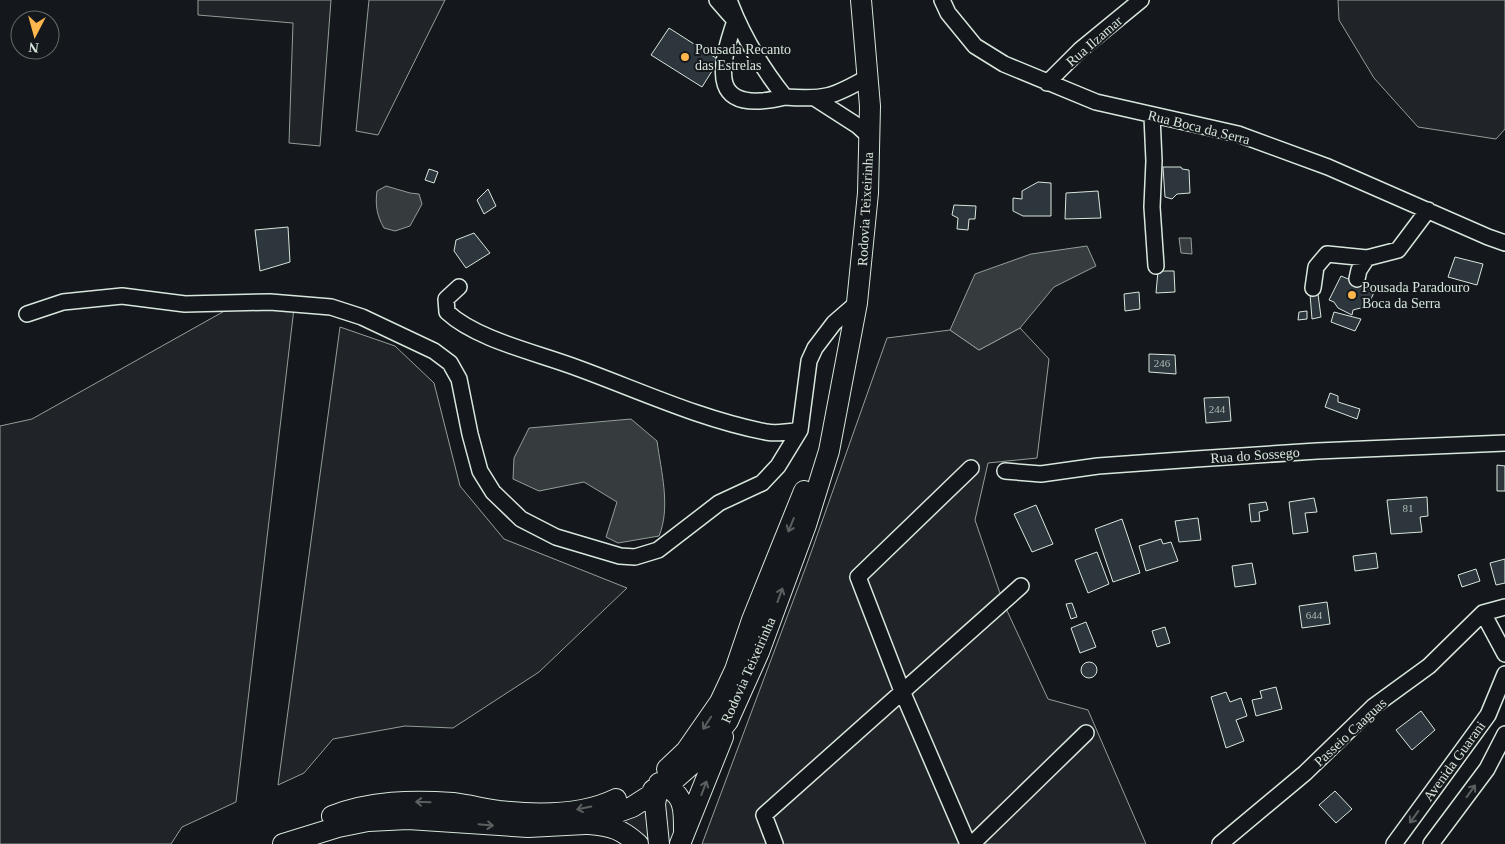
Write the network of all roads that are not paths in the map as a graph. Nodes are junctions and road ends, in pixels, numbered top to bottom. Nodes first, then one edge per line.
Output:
1 (717, 0) edge
2 (729, 0) edge
3 (861, 0) edge
4 (942, 0) edge
5 (1141, 0) edge
6 (736, 18) junction
7 (868, 77) junction
8 (1047, 83) junction
9 (785, 97) junction
10 (816, 99) junction
11 (1152, 116) junction
12 (869, 136) junction
13 (1428, 210) junction
14 (1505, 242) edge
15 (1367, 258) junction
16 (1156, 266) dead end
17 (1357, 278) dead end
18 (459, 287) dead end
19 (1313, 288) dead end
20 (857, 303) junction
21 (27, 314) dead end
22 (835, 415) junction
23 (800, 430) junction
24 (1505, 444) edge
25 (970, 468) dead end
26 (1005, 471) dead end
27 (1021, 586) dead end
28 (1505, 607) edge
29 (1483, 612) junction
30 (1505, 654) edge
31 (1505, 674) edge
32 (902, 691) junction
33 (728, 721) junction
34 (1086, 733) dead end
35 (1505, 734) edge
36 (661, 781) junction
37 (585, 824) junction
38 (682, 838) edge
39 (282, 844) edge
40 (638, 844) edge
41 (659, 844) edge
42 (775, 844) edge
43 (968, 844) edge
44 (972, 844) edge
45 (1220, 844) edge
46 (1394, 844) edge
47 (1431, 844) edge

1 - 6 street
2 - 6 street
3 - 7 main road, Rodovia Teixeirinha
4 - 8 street, Rua Boca da Serra
5 - 8 street, Rua Ilzamar
6 - 9 street
6 - 9 street
7 - 10 street
7 - 12 main road, Rodovia Teixeirinha
8 - 11 street, Rua Boca da Serra
9 - 10 street
10 - 12 street
11 - 13 street, Rua Boca da Serra
11 - 16 street
12 - 20 main road, Rodovia Teixeirinha
13 - 14 street, Rua Boca da Serra
13 - 15 street
15 - 17 street
15 - 19 street
18 - 23 street
20 - 22 main road, Rodovia Teixeirinha
20 - 23 street
21 - 23 street
33 -> 22 main road, Rodovia Teixeirinha
22 -> 36 main road, Rodovia Teixeirinha
24 - 26 street, Rua do Sossego
25 - 32 street
27 - 32 street
28 - 29 street
29 - 30 street
29 - 45 street, Passeio Caaguas
31 -> 46 street, Avenida Guarani
32 - 42 street
32 - 43 street
33 - 36 main road, Rodovia Teixeirinha
38 -> 33 main road
34 - 44 street
47 -> 35 street, Avenida Guarani
36 - 37 main road, Rodovia Teixeirinha
36 - 38 main road
36 -> 39 main road, Rodovia Teixeirinha
36 - 41 main road
39 -> 37 main road, Rodovia Teixeirinha
37 - 40 main road

